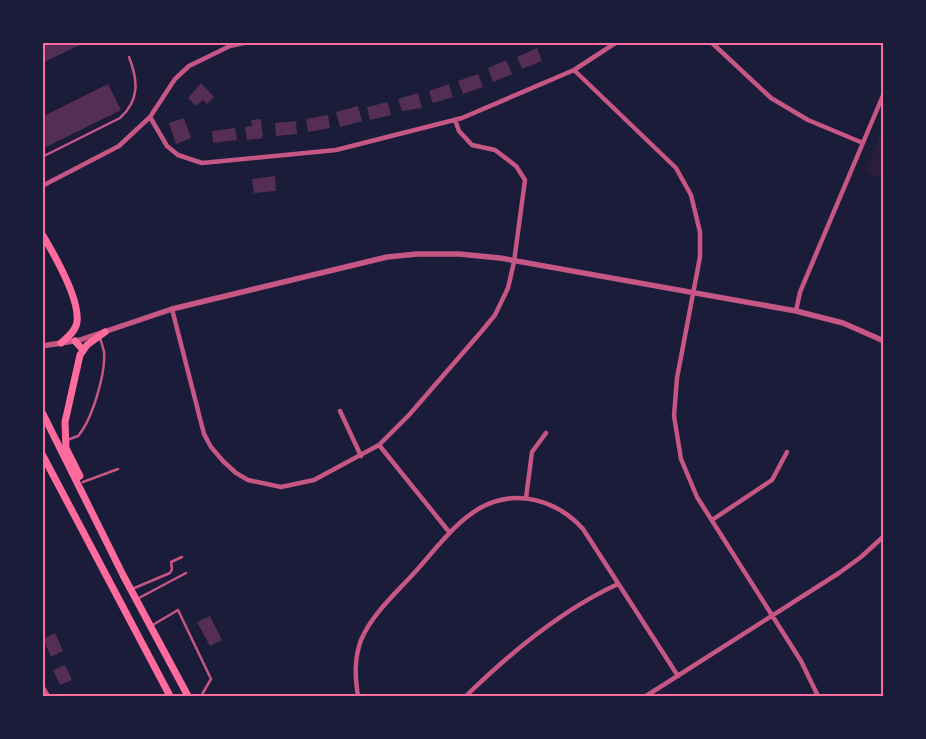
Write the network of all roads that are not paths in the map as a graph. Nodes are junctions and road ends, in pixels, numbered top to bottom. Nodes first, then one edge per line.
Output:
1 (221, 42) edge
2 (248, 42) edge
3 (616, 42) edge
4 (711, 42) edge
5 (224, 49) junction
6 (129, 57) dead end
7 (574, 70) junction
8 (884, 93) edge
9 (150, 117) junction
10 (454, 120) junction
11 (863, 143) junction
12 (42, 157) edge
13 (42, 186) edge
14 (42, 234) edge
15 (514, 262) junction
16 (692, 293) junction
17 (172, 308) junction
18 (796, 311) junction
19 (102, 334) junction
20 (75, 341) junction
21 (884, 341) edge
22 (61, 343) junction
23 (42, 346) edge
24 (83, 350) junction
25 (340, 411) dead end
26 (42, 412) edge
27 (546, 433) dead end
28 (66, 440) junction
29 (379, 445) junction
30 (787, 452) dead end
31 (42, 454) edge
32 (361, 456) junction
33 (118, 469) dead end
34 (83, 482) junction
35 (526, 498) junction
36 (90, 507) junction
37 (712, 520) junction
38 (450, 533) junction
39 (884, 536) edge
40 (182, 558) dead end
41 (186, 573) dead end
42 (618, 584) junction
43 (131, 590) junction
44 (136, 600) junction
45 (771, 615) junction
46 (150, 626) junction
47 (678, 676) junction
48 (42, 686) edge
49 (48, 696) edge
50 (170, 696) edge
51 (188, 696) edge
52 (201, 696) edge
53 (358, 696) edge
54 (466, 696) edge
55 (646, 696) edge
56 (818, 696) edge

1 - 5 street
2 - 5 street
3 - 7 street
4 - 11 street
5 - 9 street
6 - 12 lane
7 - 10 street
7 - 16 street
8 - 11 street
9 - 10 street
9 - 13 street
10 - 15 street
11 - 18 street
14 - 22 main road
15 - 16 street
15 - 17 street
15 - 29 street
16 - 18 street
16 - 37 street
17 - 19 street
17 - 32 street
18 - 21 street
19 - 20 street
19 - 24 main road
19 - 28 lane
20 - 22 street
20 - 24 main road
22 - 23 street
24 - 28 main road
25 - 32 street
26 - 36 main road
27 - 35 street
28 - 34 main road
29 - 32 street
29 - 38 street
30 - 37 street
31 - 50 main road
33 - 34 lane
34 - 36 main road
35 - 38 street
35 - 42 street
36 - 43 main road
37 - 45 street
38 - 53 street
39 - 45 street
40 - 43 lane
41 - 44 lane
42 - 47 street
42 - 54 street
43 - 44 main road
44 - 46 main road
45 - 47 street
45 - 56 street
46 - 51 main road
46 - 52 lane
47 - 55 street
48 - 49 street

